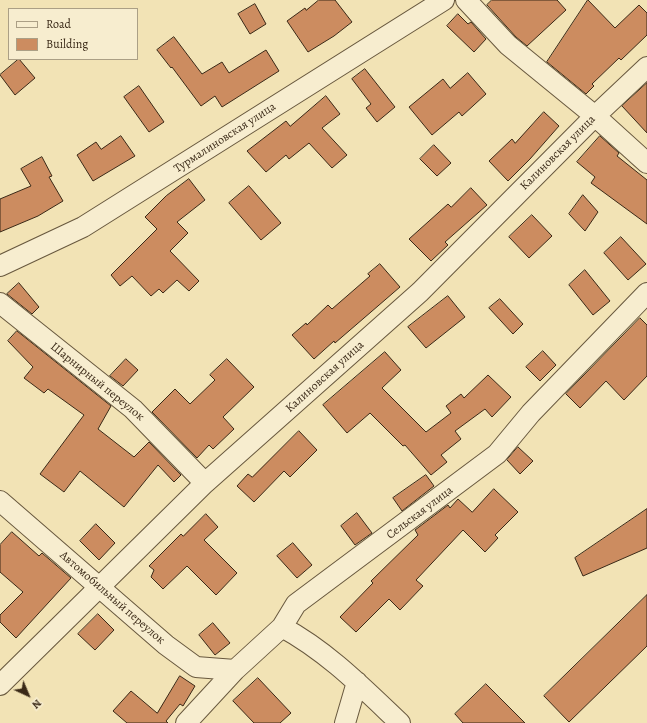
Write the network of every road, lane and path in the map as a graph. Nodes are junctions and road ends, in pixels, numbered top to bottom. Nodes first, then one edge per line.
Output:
1 (444, 0) edge
2 (466, 0) edge
3 (647, 67) edge
4 (595, 116) junction
5 (647, 163) edge
6 (0, 266) edge
7 (647, 293) edge
8 (0, 304) edge
9 (205, 483) junction
10 (0, 501) edge
11 (101, 587) junction
12 (282, 627) junction
13 (235, 670) junction
14 (357, 682) junction
15 (0, 685) edge
16 (186, 723) edge
17 (345, 723) edge
18 (400, 723) edge

1 - 6 street, Турмалиновская улица
2 - 4 street
3 - 4 street, Калиновская улица
4 - 5 street
4 - 9 street, Калиновская улица
7 - 12 street, Сельская улица
8 - 9 street, Шарнирный переулок
9 - 11 street, Калиновская улица
10 - 11 street, Автомобильный переулок
11 - 13 street, Автомобильный переулок
11 - 15 street, Калиновская улица
12 - 13 street, Сельская улица
12 - 14 street
13 - 16 street, Сельская улица
14 - 17 street
14 - 18 street

